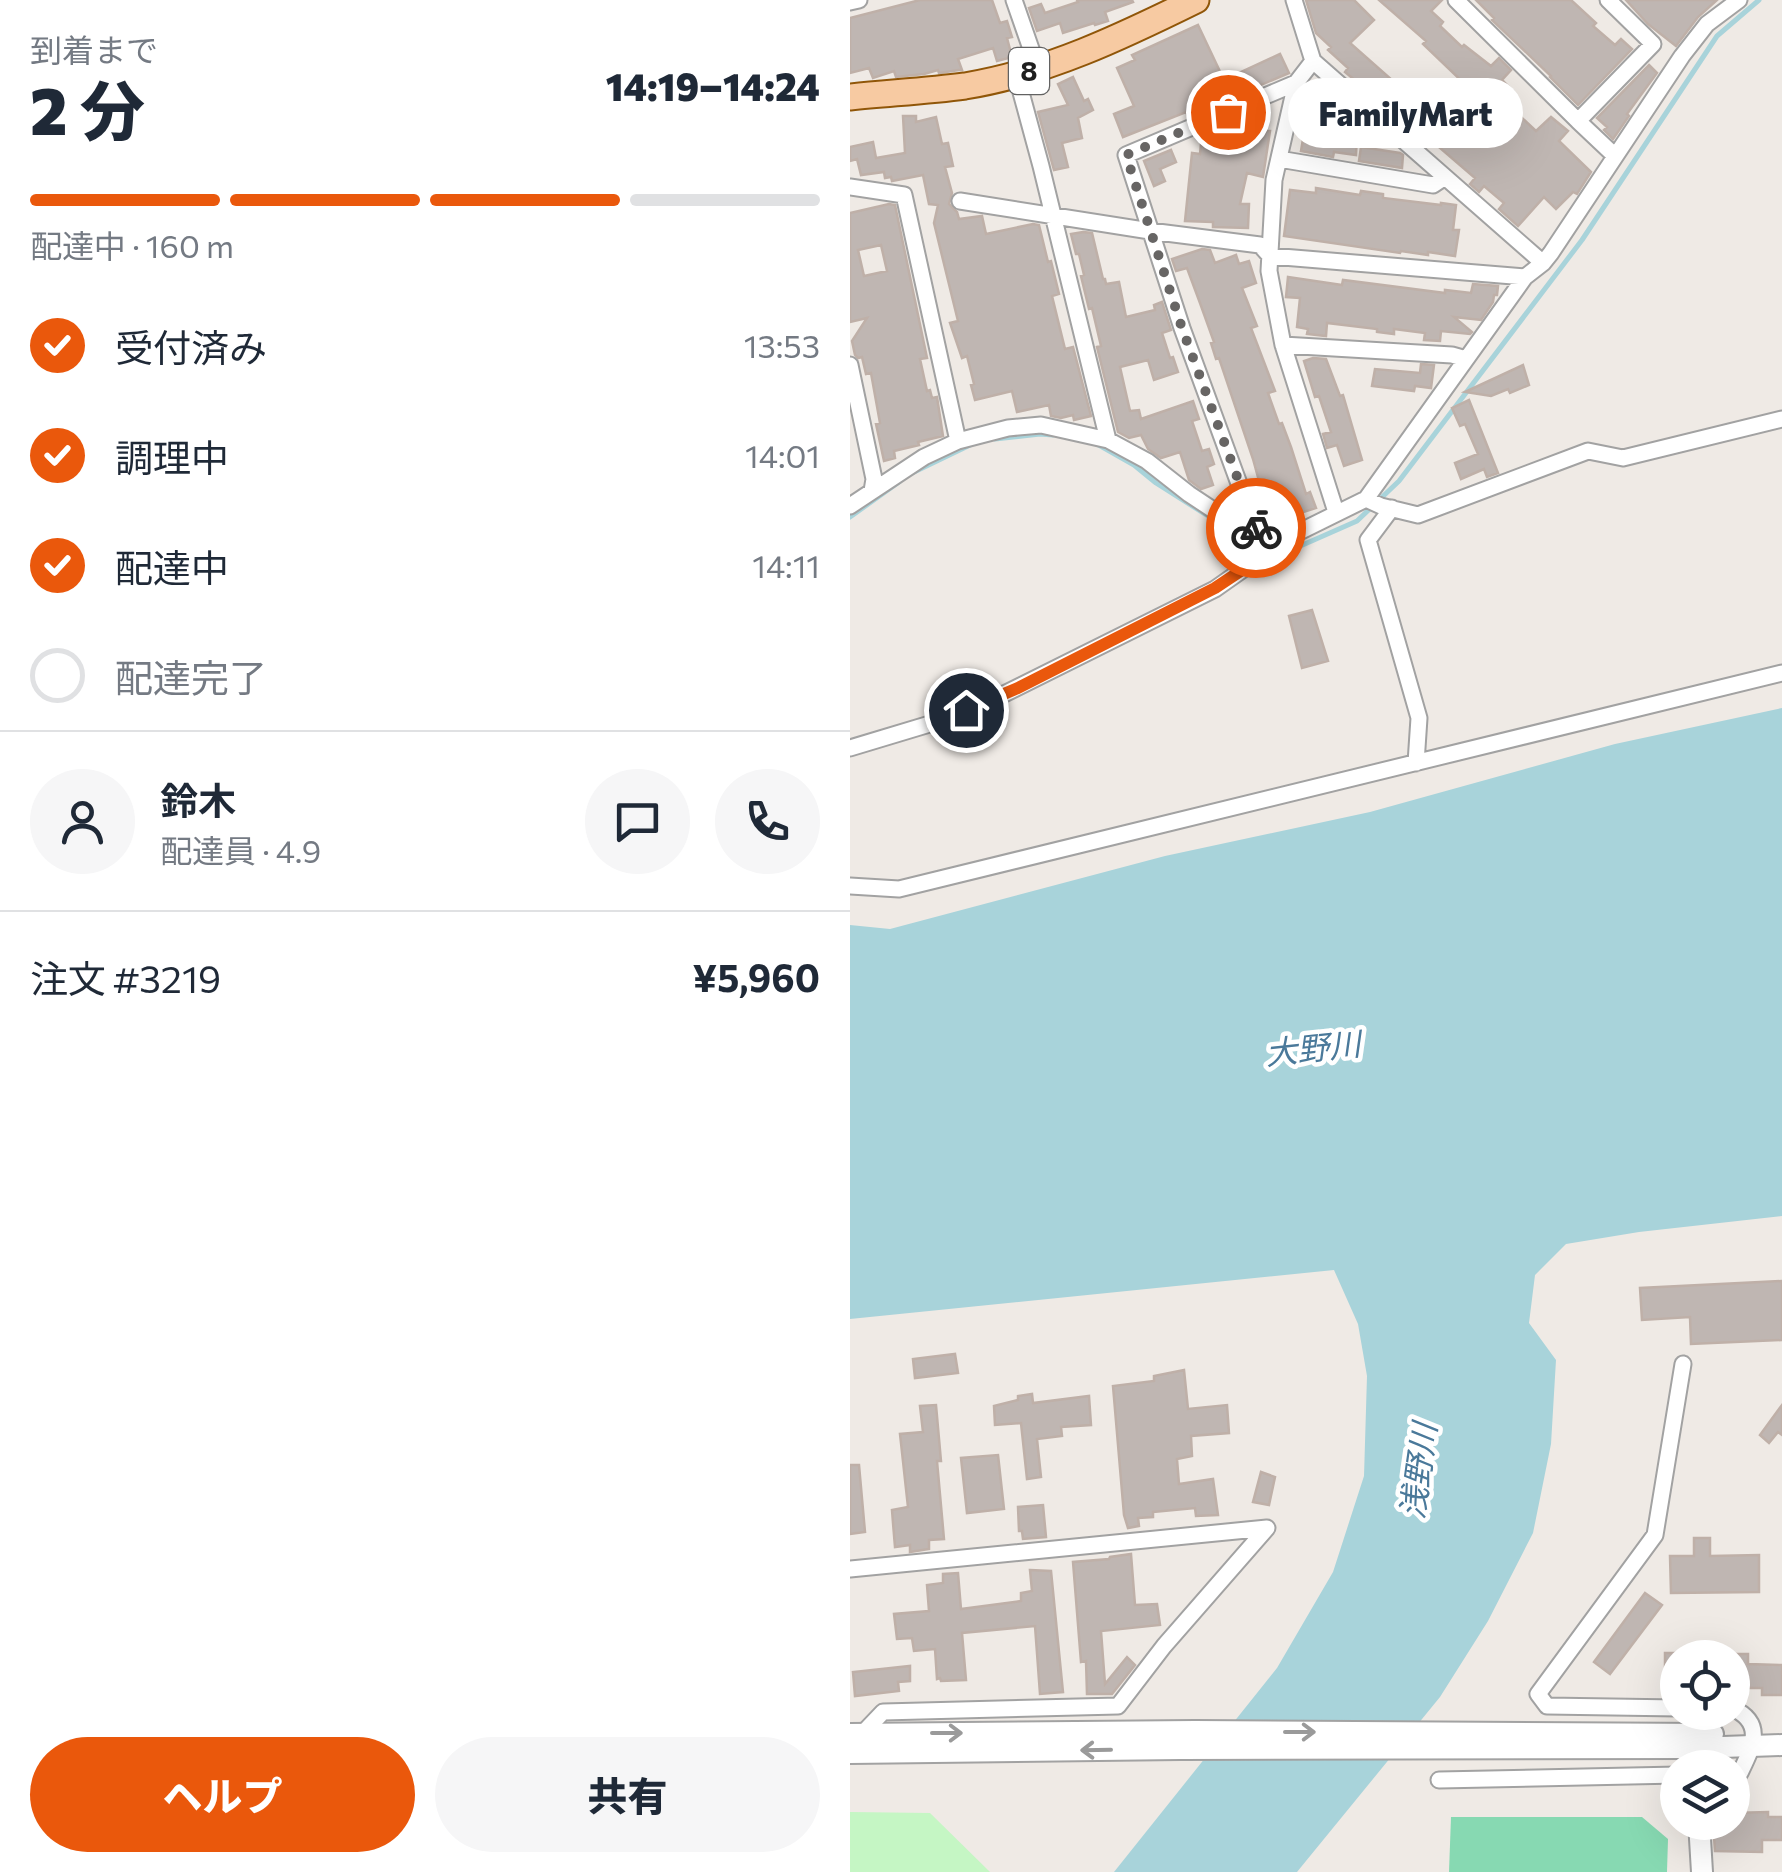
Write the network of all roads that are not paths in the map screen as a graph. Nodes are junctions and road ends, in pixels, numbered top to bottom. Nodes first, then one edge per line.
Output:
1 (859, 0) edge
2 (1014, 0) edge
3 (1196, 0) edge
4 (1294, 0) edge
5 (1456, 0) edge
6 (1608, 0) edge
7 (1739, 0) edge
8 (850, 2) edge
9 (1653, 44) junction
10 (1313, 61) junction
11 (1676, 64) junction
12 (1027, 72) junction
13 (1296, 83) junction
14 (850, 97) edge
15 (1578, 121) junction
16 (1614, 156) junction
17 (1280, 158) junction
18 (1445, 178) junction
19 (850, 187) edge
20 (960, 201) dead end
21 (1054, 216) junction
22 (1150, 231) junction
23 (1270, 256) junction
24 (1543, 263) junction
25 (1525, 276) junction
26 (1283, 345) junction
27 (1466, 359) junction
28 (850, 365) edge
29 (1782, 418) edge
30 (1108, 440) junction
31 (958, 441) junction
32 (872, 491) junction
33 (1377, 504) junction
34 (850, 506) edge
35 (1336, 512) junction
36 (1257, 546) junction
37 (1782, 673) edge
38 (850, 748) edge
39 (1416, 762) junction
40 (850, 886) edge
41 (1683, 1364) dead end
42 (850, 1569) edge
43 (1660, 1708) edge
44 (1750, 1728) edge
45 (856, 1734) edge
46 (1782, 1734) edge
47 (1198, 1740) junction
48 (1754, 1740) junction
49 (1782, 1745) edge
50 (1694, 1750) edge
51 (1750, 1750) edge
52 (850, 1753) edge
53 (1660, 1775) edge
54 (1439, 1780) dead end
55 (1700, 1840) edge
56 (1702, 1872) edge

1 - 8 street
2 - 12 street
3 - 12 main road, 8
4 - 10 street
5 - 15 street
6 - 9 street
7 - 11 street
9 - 11 street
9 - 15 street
10 - 13 street
10 - 18 street
11 - 16 street
12 - 14 main road, 8
12 - 21 street
13 - 17 street
13 - 22 street
15 - 16 street
16 - 24 street
17 - 18 street
17 - 23 street
18 - 24 street
19 - 31 street
20 - 21 street
21 - 22 street
21 - 30 street
22 - 23 street
22 - 36 street
23 - 25 street
23 - 26 street
24 - 25 street
25 - 27 street
26 - 27 street
26 - 35 street
27 - 33 street
28 - 32 street
29 - 33 street
30 - 31 street
30 - 36 street
31 - 32 street
32 - 34 street
33 - 35 street
33 - 39 street
35 - 36 street
36 - 38 street
37 - 39 street
39 - 40 street
41 - 43 street
42 - 45 street
44 - 48 street
45 -> 47 street
46 - 48 street
47 - 50 street
47 -> 50 street
47 -> 52 street
48 - 49 street
48 - 50 street
48 - 51 street
53 - 54 street
55 - 56 street

